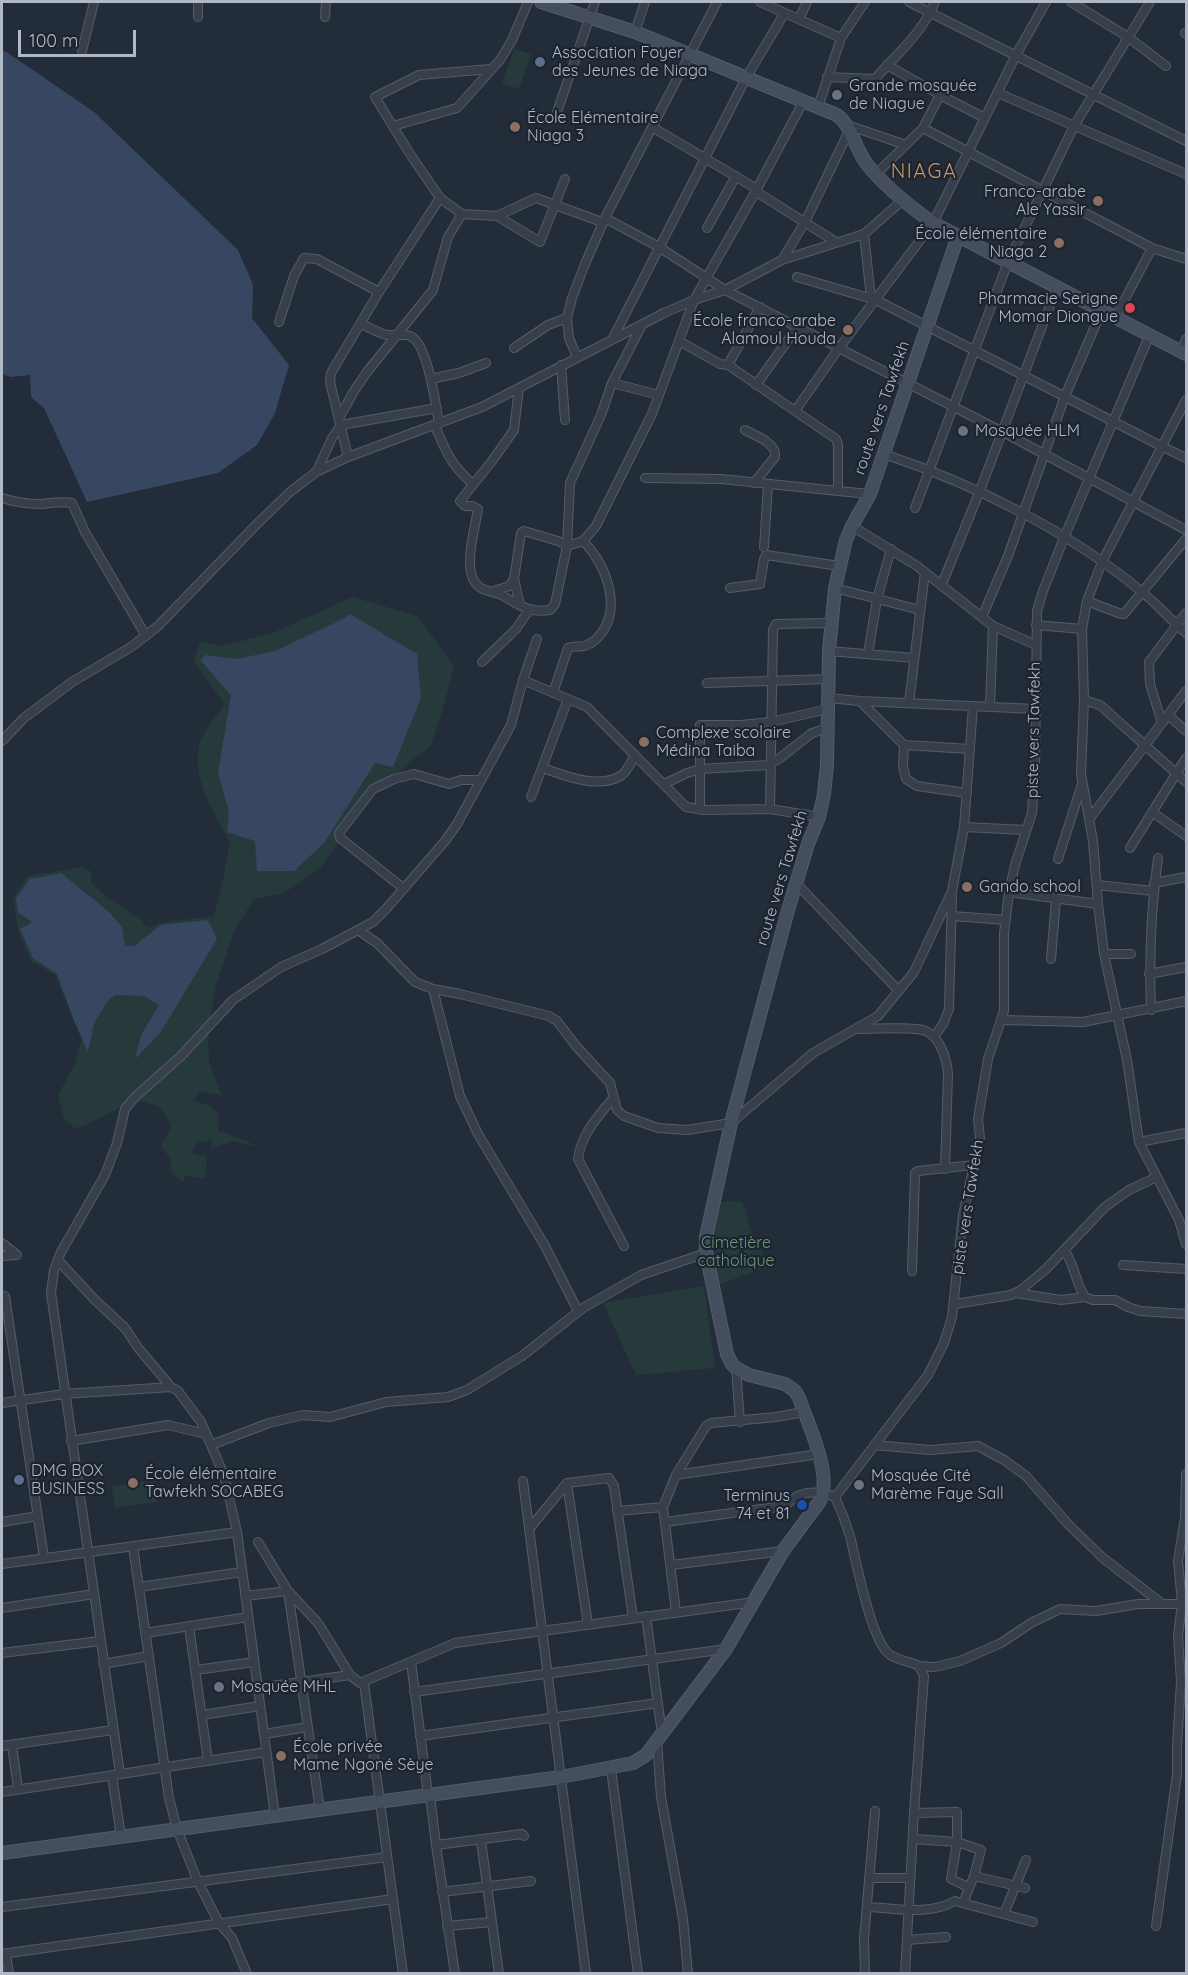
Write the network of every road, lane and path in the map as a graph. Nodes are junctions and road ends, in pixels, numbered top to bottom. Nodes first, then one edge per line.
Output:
1 (94, 2) edge
2 (198, 2) edge
3 (326, 2) edge
4 (528, 2) edge
5 (541, 2) edge
6 (595, 2) edge
7 (645, 2) edge
8 (717, 2) edge
9 (760, 2) edge
10 (807, 2) edge
11 (865, 2) edge
12 (909, 2) edge
13 (935, 2) edge
14 (1046, 2) edge
15 (1071, 2) edge
16 (1150, 2) edge
17 (931, 12) junction
18 (784, 14) junction
19 (198, 16) dead end
20 (325, 17) dead end
21 (589, 18) junction
22 (799, 19) junction
23 (635, 32) junction
24 (1128, 37) junction
25 (841, 38) junction
26 (82, 51) dead end
27 (689, 54) junction
28 (1016, 55) junction
29 (887, 65) junction
30 (1166, 66) dead end
31 (491, 69) junction
32 (827, 77) junction
33 (746, 78) junction
34 (998, 93) junction
35 (1092, 94) junction
36 (940, 95) junction
37 (803, 102) junction
38 (818, 107) junction
39 (556, 115) dead end
40 (985, 118) junction
41 (393, 126) junction
42 (1074, 126) junction
43 (652, 127) junction
44 (848, 128) junction
45 (923, 129) junction
46 (1186, 141) edge
47 (906, 145) junction
48 (968, 151) junction
49 (706, 158) junction
50 (876, 174) junction
51 (1186, 174) edge
52 (736, 176) junction
53 (565, 179) dead end
54 (1042, 189) junction
55 (756, 190) junction
56 (440, 198) junction
57 (903, 200) junction
58 (555, 204) junction
59 (462, 214) junction
60 (496, 216) junction
61 (604, 220) junction
62 (805, 222) junction
63 (933, 223) junction
64 (707, 228) dead end
65 (864, 234) junction
66 (958, 237) junction
67 (836, 242) junction
68 (659, 247) junction
69 (1152, 248) junction
70 (1186, 259) edge
71 (782, 260) junction
72 (1008, 262) junction
73 (705, 277) junction
74 (796, 277) dead end
75 (1058, 287) junction
76 (725, 290) junction
77 (379, 292) junction
78 (874, 299) junction
79 (694, 300) junction
80 (760, 307) junction
81 (1102, 310) junction
82 (1116, 316) junction
83 (567, 318) junction
84 (279, 322) dead end
85 (361, 324) junction
86 (642, 324) junction
87 (798, 326) junction
88 (927, 327) junction
89 (1150, 334) junction
90 (399, 335) junction
91 (612, 340) junction
92 (679, 340) junction
93 (514, 348) dead end
94 (838, 348) junction
95 (1185, 348) edge
96 (974, 350) junction
97 (577, 357) junction
98 (486, 363) dead end
99 (561, 365) junction
100 (728, 365) junction
101 (1023, 375) junction
102 (431, 379) junction
103 (612, 383) junction
104 (907, 384) junction
105 (756, 385) junction
106 (519, 388) junction
107 (659, 394) junction
108 (1065, 396) junction
109 (1186, 400) edge
110 (436, 408) junction
111 (954, 408) junction
112 (795, 411) junction
113 (565, 420) dead end
114 (340, 422) junction
115 (1114, 422) junction
116 (437, 425) junction
117 (745, 430) dead end
118 (1003, 432) junction
119 (1163, 447) junction
120 (884, 454) junction
121 (1044, 454) junction
122 (348, 457) junction
123 (1186, 458) edge
124 (930, 469) junction
125 (316, 472) junction
126 (645, 478) dead end
127 (1090, 478) junction
128 (754, 483) junction
129 (473, 484) junction
130 (768, 485) junction
131 (837, 491) junction
132 (980, 492) junction
133 (870, 494) junction
134 (2, 498) edge
135 (1133, 501) junction
136 (915, 508) dead end
137 (1022, 513) junction
138 (852, 526) junction
139 (1186, 530) edge
140 (1064, 538) junction
141 (1186, 539) edge
142 (583, 541) junction
143 (567, 546) junction
144 (764, 547) dead end
145 (891, 549) junction
146 (1102, 562) junction
147 (839, 566) junction
148 (925, 572) junction
149 (514, 579) junction
150 (942, 584) junction
151 (730, 588) dead end
152 (835, 588) junction
153 (494, 591) junction
154 (1143, 592) junction
155 (877, 599) junction
156 (1087, 601) junction
157 (520, 605) junction
158 (529, 610) junction
159 (920, 610) junction
160 (1186, 612) edge
161 (982, 618) junction
162 (830, 623) junction
163 (1177, 624) junction
164 (1036, 625) junction
165 (993, 626) junction
166 (1082, 628) junction
167 (1186, 633) edge
168 (146, 636) junction
169 (537, 639) dead end
170 (1036, 645) junction
171 (829, 651) junction
172 (868, 654) junction
173 (914, 658) junction
174 (482, 662) dead end
175 (828, 679) junction
176 (523, 680) junction
177 (772, 681) junction
178 (707, 683) dead end
179 (1186, 691) edge
180 (554, 693) junction
181 (568, 699) junction
182 (1084, 700) junction
183 (860, 701) junction
184 (828, 703) junction
185 (909, 703) junction
186 (973, 706) junction
187 (990, 706) junction
188 (1036, 709) junction
189 (1165, 719) junction
190 (771, 722) junction
191 (828, 728) junction
192 (1186, 730) edge
193 (2, 741) edge
194 (904, 745) junction
195 (1145, 745) junction
196 (970, 749) junction
197 (635, 755) junction
198 (1186, 758) edge
199 (771, 763) junction
200 (543, 768) junction
201 (701, 770) junction
202 (1176, 774) junction
203 (480, 780) junction
204 (1186, 782) edge
205 (664, 784) junction
206 (1082, 784) junction
207 (967, 794) junction
208 (531, 797) dead end
209 (770, 809) junction
210 (700, 810) junction
211 (1152, 812) junction
212 (819, 817) junction
213 (1090, 818) junction
214 (964, 827) junction
215 (1026, 830) junction
216 (1186, 836) edge
217 (1130, 848) dead end
218 (1158, 858) dead end
219 (1058, 859) dead end
220 (1186, 868) edge
221 (1186, 877) edge
222 (796, 883) junction
223 (1097, 885) junction
224 (1154, 887) junction
225 (403, 888) junction
226 (952, 891) junction
227 (1009, 892) junction
228 (1056, 900) junction
229 (1098, 904) junction
230 (952, 916) junction
231 (1006, 921) junction
232 (358, 930) junction
233 (1104, 954) junction
234 (1131, 954) dead end
235 (1051, 959) dead end
236 (1186, 967) edge
237 (1149, 974) junction
238 (433, 989) junction
239 (899, 991) junction
240 (1186, 1001) edge
241 (1151, 1010) junction
242 (1117, 1016) junction
243 (1002, 1020) junction
244 (857, 1029) junction
245 (934, 1037) junction
246 (614, 1097) junction
247 (731, 1124) junction
248 (1186, 1133) edge
249 (1139, 1142) junction
250 (974, 1165) junction
251 (945, 1169) junction
252 (1157, 1177) junction
253 (2, 1243) edge
254 (1186, 1244) edge
255 (624, 1246) dead end
256 (1064, 1250) junction
257 (706, 1253) junction
258 (2, 1256) edge
259 (58, 1260) junction
260 (1123, 1265) dead end
261 (1186, 1269) edge
262 (912, 1271) dead end
263 (1016, 1293) junction
264 (5, 1296) dead end
265 (1085, 1298) junction
266 (955, 1304) junction
267 (578, 1311) junction
268 (1186, 1314) edge
269 (736, 1368) junction
270 (171, 1387) junction
271 (64, 1394) junction
272 (21, 1400) junction
273 (2, 1404) edge
274 (804, 1412) junction
275 (740, 1422) junction
276 (206, 1434) junction
277 (71, 1441) junction
278 (211, 1444) junction
279 (874, 1444) junction
280 (819, 1454) junction
281 (1186, 1474) edge
282 (676, 1475) junction
283 (523, 1481) dead end
284 (567, 1484) junction
285 (829, 1495) junction
286 (663, 1507) junction
287 (617, 1511) junction
288 (38, 1516) junction
289 (2, 1522) edge
290 (665, 1522) junction
291 (529, 1529) junction
292 (237, 1532) junction
293 (258, 1542) dead end
294 (133, 1546) junction
295 (783, 1551) junction
296 (88, 1552) junction
297 (44, 1558) junction
298 (2, 1564) edge
299 (671, 1565) junction
300 (242, 1572) junction
301 (139, 1587) junction
302 (288, 1591) junction
303 (94, 1594) junction
304 (245, 1596) junction
305 (754, 1602) junction
306 (1161, 1603) junction
307 (1184, 1604) edge
308 (2, 1608) edge
309 (676, 1612) junction
310 (646, 1616) junction
311 (248, 1617) junction
312 (633, 1618) junction
313 (588, 1624) junction
314 (189, 1626) junction
315 (542, 1631) junction
316 (145, 1633) junction
317 (100, 1641) junction
318 (726, 1649) junction
319 (2, 1653) edge
320 (149, 1656) junction
321 (652, 1659) junction
322 (254, 1662) junction
323 (411, 1662) junction
324 (103, 1664) junction
325 (920, 1666) junction
326 (196, 1670) junction
327 (548, 1673) junction
328 (350, 1675) junction
329 (301, 1682) junction
330 (364, 1683) junction
331 (258, 1688) junction
332 (414, 1692) junction
333 (658, 1703) junction
334 (260, 1706) junction
335 (202, 1715) junction
336 (554, 1719) junction
337 (308, 1727) junction
338 (113, 1730) junction
339 (264, 1734) junction
340 (420, 1736) junction
341 (660, 1737) junction
342 (12, 1745) junction
343 (2, 1746) edge
344 (266, 1752) junction
345 (208, 1761) junction
346 (165, 1767) junction
347 (612, 1768) junction
348 (116, 1774) junction
349 (561, 1777) junction
350 (18, 1789) junction
351 (2, 1792) edge
352 (429, 1795) junction
353 (380, 1801) junction
354 (320, 1810) junction
355 (875, 1811) dead end
356 (914, 1813) junction
357 (275, 1816) junction
358 (177, 1829) junction
359 (524, 1836) dead end
360 (121, 1837) junction
361 (913, 1839) junction
362 (481, 1841) junction
363 (957, 1842) junction
364 (436, 1845) junction
365 (2, 1853) edge
366 (387, 1857) junction
367 (1026, 1860) dead end
368 (974, 1876) junction
369 (869, 1878) junction
370 (910, 1878) junction
371 (531, 1881) dead end
372 (198, 1882) junction
373 (1015, 1886) junction
374 (487, 1887) junction
375 (968, 1887) junction
376 (1025, 1888) dead end
377 (442, 1892) junction
378 (393, 1899) junction
379 (963, 1903) junction
380 (2, 1907) edge
381 (868, 1907) junction
382 (909, 1910) junction
383 (1004, 1914) junction
384 (492, 1922) junction
385 (1033, 1922) dead end
386 (219, 1923) junction
387 (447, 1926) junction
388 (1156, 1926) dead end
389 (946, 1936) dead end
390 (907, 1940) junction
391 (4, 1953) edge
392 (9, 1974) edge
393 (247, 1974) edge
394 (403, 1974) edge
395 (454, 1974) edge
396 (499, 1974) edge
397 (586, 1974) edge
398 (638, 1974) edge
399 (688, 1974) edge
400 (865, 1974) edge
401 (905, 1974) edge

1 - 26 street
2 - 19 street
3 - 20 street
4 - 31 street
5 - 21 street
6 - 21 street
7 - 23 street
8 - 27 street
9 - 18 street
10 - 22 street
11 - 25 street
12 - 17 street
13 - 17 street
14 - 28 street
15 - 24 street
16 - 24 street
17 - 28 street
17 - 29 street
18 - 22 street
18 - 33 street
21 - 23 street
21 - 39 street
22 - 25 street
23 - 27 street
24 - 30 street
24 - 35 street
25 - 32 street
27 - 33 street
27 - 43 street
28 - 34 street
28 - 35 street
29 - 32 street
29 - 36 street
31 - 41 street
31 - 41 street
32 - 38 street
33 - 37 street
33 - 49 street
34 - 40 street
34 - 42 street
35 - 42 street
35 - 46 street
36 - 40 street
36 - 45 street
37 - 38 street
37 - 55 street
38 - 44 street
40 - 48 street
41 - 56 street
42 - 51 street
42 - 54 street
43 - 49 street
43 - 61 street
44 - 47 street
44 - 50 street
44 - 62 street
45 - 47 street
45 - 48 street
47 - 50 street
48 - 54 street
48 - 63 street
49 - 52 street
49 - 68 street
50 - 57 street
52 - 55 street
52 - 64 street
53 - 58 street
54 - 69 street
54 - 72 street
55 - 62 street
55 - 73 street
56 - 59 street
56 - 77 street
57 - 63 street
57 - 65 street
58 - 60 street
58 - 60 street
58 - 61 street
59 - 60 street
59 - 90 street
61 - 68 street
61 - 83 street
62 - 67 street
62 - 71 street
63 - 66 street
63 - 78 street
65 - 67 street
65 - 78 street
66 - 72 street
66 - 88 street, route vers Tawfekh
67 - 71 street
68 - 73 street
68 - 91 street
69 - 70 street
69 - 82 street
71 - 76 street
72 - 75 street
72 - 96 street
73 - 76 street
73 - 79 street
74 - 78 street
75 - 81 street
75 - 101 street
76 - 79 street
76 - 80 street
77 - 84 street
77 - 85 street
78 - 88 street
78 - 94 street
79 - 86 street
79 - 92 street
80 - 87 street
80 - 100 street
81 - 82 street
81 - 108 street
82 - 89 street
83 - 93 street
83 - 97 street
85 - 90 street
85 - 114 street
86 - 91 street
86 - 103 street
87 - 94 street
87 - 105 street
88 - 96 street
88 - 104 street, route vers Tawfekh
89 - 95 street
89 - 115 street, piste vers Tawfekh
90 - 102 street
90 - 114 street
91 - 97 street
92 - 100 street
92 - 107 street
94 - 104 street
94 - 112 street
96 - 101 street
96 - 111 street
97 - 99 street
98 - 102 street
99 - 106 street
99 - 113 street
100 - 105 street
101 - 108 street
101 - 118 street
102 - 110 street
103 - 107 street
103 - 143 street
104 - 111 street
104 - 120 street, route vers Tawfekh
105 - 112 street
106 - 116 street
106 - 129 street
107 - 142 street
108 - 115 street
108 - 121 street
109 - 119 street
110 - 114 street
110 - 116 street
111 - 118 street
111 - 124 street
112 - 131 street
114 - 122 street
114 - 125 street
115 - 119 street
115 - 127 street, piste vers Tawfekh
116 - 122 street
116 - 129 street
117 - 128 street
118 - 121 street
118 - 132 street
119 - 123 street
119 - 135 street
120 - 124 street
120 - 133 street, route vers Tawfekh
121 - 127 street
121 - 137 street
122 - 125 street
124 - 132 street
124 - 136 street
125 - 168 street
126 - 128 street
127 - 135 street
127 - 140 street, piste vers Tawfekh
128 - 130 street
129 - 153 street
130 - 131 street
130 - 144 street
131 - 133 street
132 - 137 street
132 - 150 street
133 - 138 street, route vers Tawfekh
134 - 168 street
135 - 139 street
135 - 146 street
137 - 140 street
137 - 161 street
138 - 145 street
138 - 147 street, route vers Tawfekh
140 - 146 street
140 - 164 street, piste vers Tawfekh
141 - 154 street
142 - 143 street
142 - 180 street
143 - 149 street
143 - 158 street
145 - 148 street
145 - 155 street
146 - 154 street
146 - 156 street
147 - 151 street
147 - 152 street, route vers Tawfekh
148 - 150 street
148 - 159 street
149 - 153 street
149 - 157 street
150 - 161 street
152 - 155 street
152 - 162 street, route vers Tawfekh
153 - 157 street
154 - 156 street
154 - 163 street
155 - 159 street
155 - 172 street
156 - 166 street
157 - 158 street
158 - 174 street
159 - 173 street
160 - 163 street
161 - 165 street
162 - 171 street, route vers Tawfekh
162 - 177 street
163 - 167 street
163 - 189 street
164 - 166 street
164 - 170 street, piste vers Tawfekh
165 - 170 street
165 - 187 street
166 - 182 street
168 - 193 street
169 - 176 street
170 - 188 street, piste vers Tawfekh
171 - 172 street
171 - 175 street, route vers Tawfekh
172 - 173 street
173 - 185 street
175 - 177 street
175 - 184 street, route vers Tawfekh
176 - 180 street
176 - 203 street
177 - 178 street
177 - 190 street
179 - 189 street
180 - 181 street
181 - 197 street
181 - 200 street
182 - 195 street
182 - 206 street
183 - 184 street
183 - 185 street
183 - 194 street
184 - 190 street
184 - 191 street, route vers Tawfekh
185 - 186 street
186 - 187 street
186 - 196 street
187 - 188 street
188 - 215 street, piste vers Tawfekh
189 - 192 street
189 - 195 street
190 - 199 street
190 - 201 street
191 - 199 street
191 - 212 street, route vers Tawfekh
194 - 196 street
194 - 207 street
195 - 202 street
195 - 213 street
196 - 207 street
197 - 200 street
197 - 205 street
198 - 202 street
199 - 201 street
199 - 209 street
200 - 208 street
201 - 205 street
201 - 210 street
202 - 204 street
202 - 211 street
203 - 225 street
203 - 225 street
205 - 210 street
206 - 213 street
206 - 219 street
207 - 214 street
209 - 210 street
209 - 212 street
211 - 216 street
211 - 217 street
212 - 222 street, route vers Tawfekh
213 - 223 street
214 - 215 street
214 - 226 street
215 - 227 street, piste vers Tawfekh
218 - 224 street
220 - 221 street
221 - 224 street
222 - 239 street
222 - 247 street, route vers Tawfekh
223 - 224 street
223 - 229 street
224 - 237 street
225 - 232 street
226 - 230 street
226 - 239 street
227 - 228 street
227 - 231 street, piste vers Tawfekh
228 - 229 street
228 - 235 street
229 - 233 street
230 - 231 street
230 - 245 street
231 - 243 street, piste vers Tawfekh
232 - 238 street
232 - 259 street
233 - 234 street
233 - 242 street
236 - 237 street
237 - 241 street
238 - 246 street
238 - 267 street
239 - 244 street
240 - 241 street
241 - 242 street
242 - 243 street
242 - 249 street
243 - 250 street, piste vers Tawfekh
244 - 245 street
244 - 247 street
245 - 251 street
246 - 247 street
246 - 255 street
247 - 257 street, route vers Tawfekh
248 - 249 street
249 - 252 street
250 - 251 street
250 - 266 street, piste vers Tawfekh
251 - 262 street
252 - 254 street
252 - 256 street
253 - 258 street
256 - 263 street
256 - 265 street
257 - 267 street
257 - 269 street, route vers Tawfekh
259 - 270 street
259 - 271 street
260 - 261 street
263 - 265 street
263 - 266 street
264 - 272 street
265 - 268 street
266 - 279 street, piste vers Tawfekh
267 - 278 street
269 - 274 street
269 - 275 street
270 - 271 street
270 - 276 street
271 - 272 street
271 - 277 street
272 - 273 street
272 - 288 street
274 - 275 street
274 - 280 street
275 - 282 street
276 - 277 street
276 - 278 street
277 - 296 street
278 - 292 street
279 - 285 street, piste vers Tawfekh
279 - 306 street
280 - 282 street
280 - 285 street
281 - 307 street
282 - 286 street
283 - 291 street
284 - 287 street
284 - 291 street
284 - 313 street
285 - 290 street
285 - 295 street
285 - 325 street
286 - 287 street
286 - 290 street
287 - 312 street
288 - 289 street
288 - 297 street
290 - 299 street
291 - 315 street
292 - 294 street
292 - 300 street
293 - 302 street
294 - 296 street
294 - 301 street
295 - 299 street
295 - 305 street
296 - 297 street
296 - 303 street
297 - 298 street
299 - 309 street
300 - 301 street
300 - 304 street
301 - 316 street
302 - 304 street
302 - 328 street
302 - 329 street
303 - 308 street
303 - 317 street
304 - 311 street
305 - 309 street
305 - 318 street
306 - 307 street
306 - 325 street
307 - 388 street
309 - 310 street
310 - 312 street
310 - 321 street
311 - 314 street
311 - 322 street
312 - 313 street
313 - 315 street
314 - 316 street
314 - 326 street
315 - 323 street
315 - 327 street
316 - 320 street
317 - 319 street
317 - 324 street
318 - 321 street
318 - 341 street
320 - 324 street
320 - 346 street
321 - 327 street
321 - 333 street
322 - 326 street
322 - 331 street
323 - 330 street
323 - 332 street
324 - 338 street
325 - 356 street
326 - 335 street
327 - 332 street
327 - 336 street
328 - 329 street
328 - 330 street
329 - 331 street
329 - 337 street
330 - 353 street
331 - 334 street
332 - 340 street
333 - 336 street
333 - 341 street
334 - 335 street
334 - 339 street
335 - 345 street
336 - 340 street
336 - 349 street
337 - 339 street
337 - 354 street
338 - 342 street
338 - 348 street
339 - 344 street
340 - 352 street
341 - 347 street
341 - 399 street
342 - 343 street
342 - 350 street
344 - 345 street
344 - 357 street
345 - 346 street
346 - 348 street
346 - 358 street
347 - 349 street
347 - 398 street
348 - 350 street
348 - 360 street
349 - 352 street
349 - 397 street
350 - 351 street
352 - 353 street
352 - 364 street
353 - 354 street
353 - 366 street
354 - 357 street
355 - 369 street
356 - 361 street
356 - 363 street
357 - 358 street
358 - 360 street
358 - 372 street
359 - 362 street
360 - 365 street
361 - 363 street
361 - 370 street
362 - 364 street
362 - 374 street
363 - 368 street
363 - 375 street
364 - 377 street
366 - 372 street
366 - 378 street
367 - 373 street
368 - 373 street
368 - 375 street
369 - 370 street
369 - 381 street
370 - 382 street
371 - 374 street
372 - 380 street
372 - 386 street
373 - 376 street
373 - 383 street
374 - 377 street
374 - 384 street
375 - 379 street
377 - 387 street
378 - 386 street
378 - 394 street
379 - 382 street
379 - 383 street
381 - 382 street
381 - 400 street
382 - 390 street
383 - 385 street
384 - 387 street
384 - 396 street
386 - 391 street
386 - 393 street
387 - 395 street
389 - 390 street
390 - 401 street
391 - 392 street

